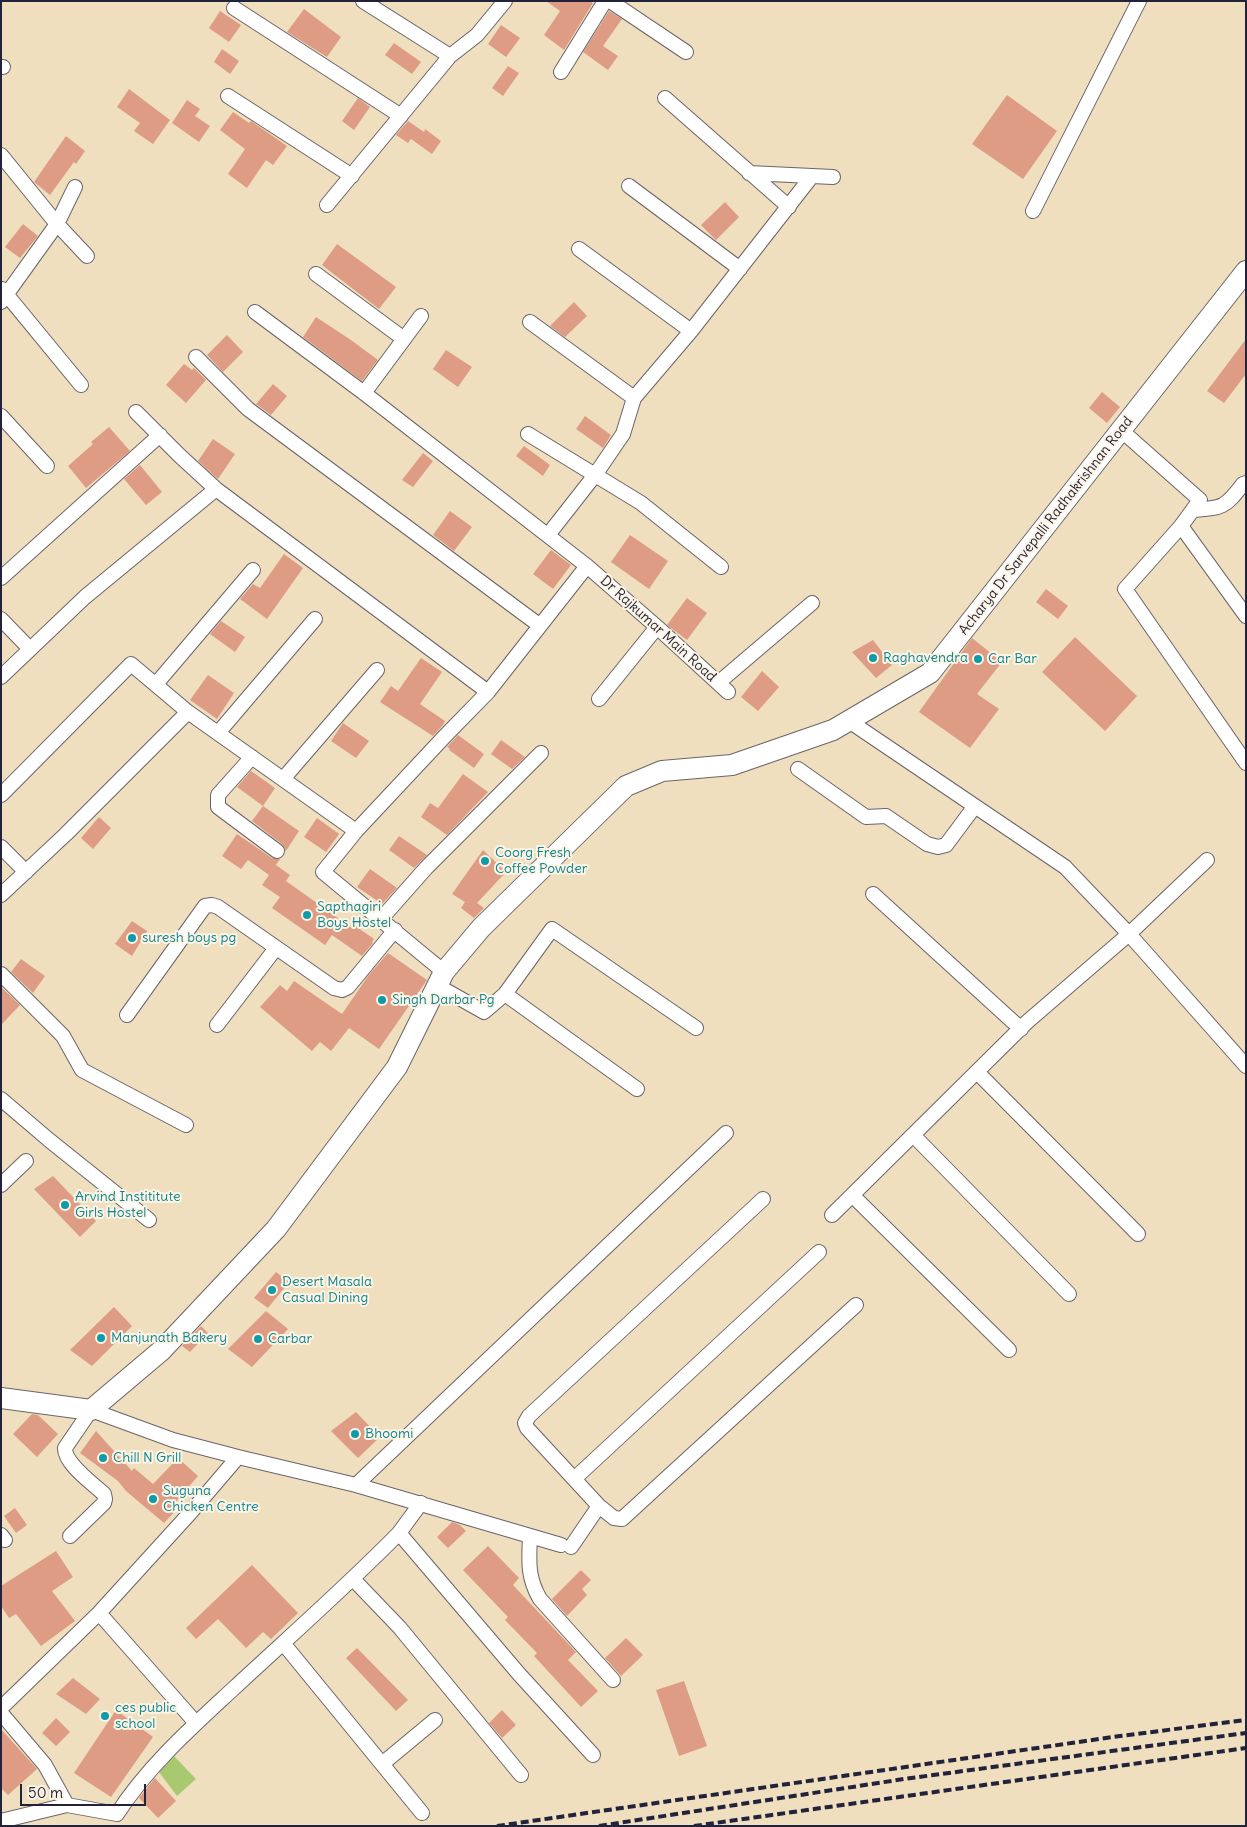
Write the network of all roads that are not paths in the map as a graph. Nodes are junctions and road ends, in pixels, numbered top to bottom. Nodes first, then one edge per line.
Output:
1 (364, 1) edge
2 (505, 1) edge
3 (605, 1) edge
4 (610, 1) edge
5 (1139, 1) edge
6 (234, 8) dead end
7 (686, 52) dead end
8 (450, 56) junction
9 (562, 72) dead end
10 (228, 96) dead end
11 (665, 98) dead end
12 (401, 116) junction
13 (1, 155) edge
14 (749, 173) junction
15 (352, 176) junction
16 (812, 176) junction
17 (833, 177) dead end
18 (629, 186) dead end
19 (75, 187) dead end
20 (327, 205) dead end
21 (789, 207) junction
22 (1033, 211) dead end
23 (57, 224) junction
24 (579, 249) dead end
25 (87, 256) dead end
26 (740, 269) junction
27 (316, 274) dead end
28 (1243, 282) edge
29 (3, 296) edge
30 (255, 312) dead end
31 (421, 316) dead end
32 (530, 322) dead end
33 (691, 331) junction
34 (404, 339) junction
35 (196, 357) dead end
36 (81, 385) dead end
37 (364, 393) junction
38 (634, 398) junction
39 (136, 412) dead end
40 (1, 416) edge
41 (1122, 431) junction
42 (528, 434) dead end
43 (160, 435) junction
44 (47, 466) dead end
45 (595, 475) junction
46 (1246, 483) edge
47 (216, 489) junction
48 (1193, 510) junction
49 (1181, 526) junction
50 (548, 535) junction
51 (587, 566) junction
52 (722, 567) dead end
53 (253, 570) dead end
54 (1, 578) edge
55 (812, 603) dead end
56 (1246, 616) edge
57 (1, 619) edge
58 (315, 619) dead end
59 (539, 625) junction
60 (658, 627) junction
61 (30, 649) junction
62 (377, 670) dead end
63 (1, 677) edge
64 (156, 684) junction
65 (488, 692) junction
66 (599, 699) dead end
67 (188, 712) junction
68 (849, 721) junction
69 (218, 733) junction
70 (541, 753) dead end
71 (252, 757) junction
72 (1246, 763) edge
73 (798, 769) dead end
74 (283, 779) junction
75 (1, 795) edge
76 (975, 806) junction
77 (356, 831) junction
78 (1, 847) edge
79 (277, 851) dead end
80 (1207, 860) dead end
81 (26, 872) junction
82 (873, 894) dead end
83 (1, 895) edge
84 (381, 919) junction
85 (395, 930) junction
86 (1129, 934) junction
87 (276, 948) junction
88 (1, 974) edge
89 (441, 979) junction
90 (505, 994) junction
91 (127, 1015) dead end
92 (217, 1025) dead end
93 (696, 1028) dead end
94 (1021, 1029) junction
95 (1246, 1066) edge
96 (977, 1072) junction
97 (637, 1089) dead end
98 (1, 1099) edge
99 (186, 1125) dead end
100 (726, 1133) dead end
101 (913, 1136) junction
102 (26, 1161) dead end
103 (1, 1185) edge
104 (852, 1195) junction
105 (762, 1200) dead end
106 (832, 1215) dead end
107 (149, 1220) dead end
108 (1138, 1234) dead end
109 (819, 1252) dead end
110 (1069, 1294) dead end
111 (856, 1305) dead end
112 (1009, 1350) dead end
113 (1, 1398) edge
114 (91, 1410) junction
115 (238, 1458) junction
116 (574, 1479) junction
117 (356, 1485) junction
118 (421, 1503) junction
119 (599, 1506) junction
120 (399, 1533) junction
121 (70, 1536) dead end
122 (530, 1536) junction
123 (354, 1580) junction
124 (99, 1614) junction
125 (283, 1643) junction
126 (613, 1680) dead end
127 (1, 1708) edge
128 (1, 1713) edge
129 (435, 1720) dead end
130 (196, 1723) junction
131 (594, 1755) dead end
132 (382, 1764) junction
133 (521, 1775) dead end
134 (67, 1805) junction
135 (422, 1813) dead end
136 (1, 1821) edge

1 - 8 street
2 - 8 street
3 - 9 street
4 - 7 street
5 - 22 street
6 - 12 street
8 - 12 street
10 - 15 street
11 - 14 street
12 - 15 street
13 - 23 street
14 - 16 street
14 - 21 street
15 - 20 street
16 - 17 street
16 - 21 street
18 - 26 street
19 - 23 street
21 - 26 street
23 - 25 street
23 - 29 street
24 - 33 street
26 - 33 street
27 - 34 street
28 - 41 street, Acharya Dr Sarvepalli Radhakrishnan Road
29 - 36 street
30 - 37 street, Dr Rajkumar Main Road
31 - 34 street
32 - 38 street
33 - 38 street
34 - 37 street
35 - 59 street
37 - 50 street, Dr Rajkumar Main Road
38 - 45 street
39 - 43 street
40 - 44 street
41 - 48 street
41 - 68 street, Acharya Dr Sarvepalli Radhakrishnan Road
42 - 45 street
43 - 47 street
43 - 54 street
45 - 50 street
45 - 52 street
46 - 48 street
47 - 61 street
47 - 65 street
48 - 49 street
49 - 56 street
49 - 72 street
50 - 51 street, Dr Rajkumar Main Road
51 - 59 street
51 - 60 street, Dr Rajkumar Main Road
53 - 64 street
55 - 60 street, Dr Rajkumar Main Road
57 - 61 street
58 - 69 street
59 - 65 street
60 - 66 street
61 - 63 street
62 - 74 street
64 - 67 street
64 - 75 street
65 - 77 street
67 - 69 street
67 - 81 street
68 - 76 street
68 - 89 street, Acharya Dr Sarvepalli Radhakrishnan Road
69 - 71 street
70 - 84 street
71 - 74 street
71 - 79 street
73 - 76 street
74 - 77 street
76 - 86 street
77 - 84 street
78 - 81 street
80 - 86 street
81 - 83 street
82 - 94 street
84 - 85 street
85 - 87 street
85 - 89 street
86 - 94 street
86 - 95 street
87 - 91 street
87 - 92 street
88 - 99 street
89 - 90 street
89 - 114 street, Acharya Dr Sarvepalli Radhakrishnan Road
90 - 93 street
90 - 97 street
94 - 96 street
96 - 101 street
96 - 108 street
98 - 107 street
100 - 117 street
101 - 104 street
101 - 110 street
102 - 103 street
104 - 106 street
104 - 112 street
105 - 116 street
109 - 116 street
111 - 119 street
113 - 114 street
114 - 115 street
114 - 121 street
115 - 117 street
115 - 124 street
116 - 119 street
117 - 118 street
118 - 120 street
118 - 122 street
119 - 122 street
120 - 123 street
120 - 131 street
122 - 126 street
123 - 125 street
123 - 133 street
124 - 127 street
124 - 130 street
125 - 130 street
125 - 132 street
128 - 134 street
129 - 132 street
130 - 134 street
132 - 135 street
134 - 136 street

